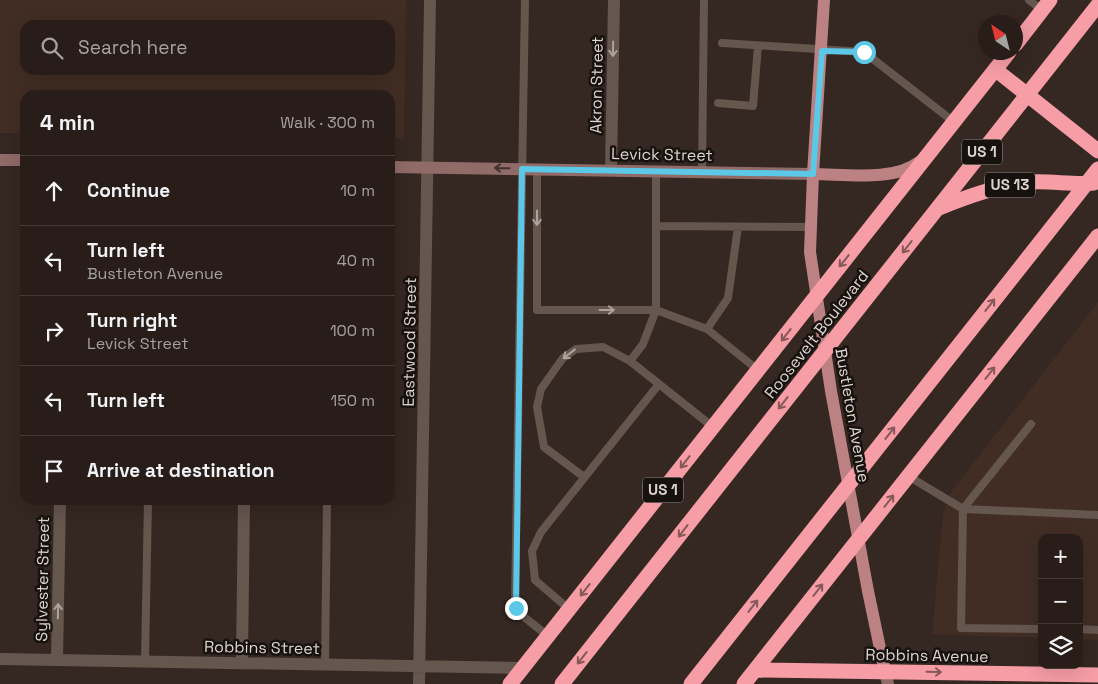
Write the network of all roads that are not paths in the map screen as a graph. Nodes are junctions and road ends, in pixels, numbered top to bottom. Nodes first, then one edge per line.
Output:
1 (430, 0) edge
2 (525, 0) edge
3 (614, 0) edge
4 (704, 0) edge
5 (824, 0) edge
6 (1029, 0) edge
7 (1046, 5) edge
8 (1098, 5) edge
9 (1023, 35) edge
10 (722, 43) dead end
11 (758, 46) junction
12 (822, 51) junction
13 (1003, 60) edge
14 (996, 70) junction
15 (1027, 95) junction
16 (718, 104) dead end
17 (954, 122) junction
18 (1098, 151) edge
19 (928, 154) junction
20 (0, 160) edge
21 (20, 160) edge
22 (395, 167) edge
23 (428, 167) junction
24 (522, 169) junction
25 (536, 169) junction
26 (1098, 169) edge
27 (611, 170) junction
28 (656, 171) junction
29 (702, 172) junction
30 (813, 174) junction
31 (1092, 183) edge
32 (938, 208) junction
33 (656, 226) junction
34 (738, 227) junction
35 (810, 227) junction
36 (1098, 236) edge
37 (816, 296) junction
38 (656, 310) junction
39 (707, 329) junction
40 (824, 352) junction
41 (630, 361) junction
42 (758, 370) junction
43 (659, 384) junction
44 (1030, 424) dead end
45 (713, 427) junction
46 (908, 476) junction
47 (584, 477) junction
48 (848, 485) junction
49 (60, 505) edge
50 (148, 505) edge
51 (244, 505) edge
52 (327, 505) edge
53 (963, 509) junction
54 (1098, 515) edge
55 (859, 539) junction
56 (570, 610) junction
57 (1038, 629) edge
58 (1083, 629) edge
59 (1098, 630) edge
60 (548, 636) junction
61 (0, 659) edge
62 (57, 660) junction
63 (145, 661) junction
64 (242, 663) junction
65 (326, 664) junction
66 (420, 666) junction
67 (523, 668) junction
68 (755, 670) junction
69 (1098, 675) edge
70 (886, 678) edge
71 (419, 684) edge
72 (510, 684) edge
73 (562, 684) edge
74 (691, 684) edge
75 (744, 684) edge

1 - 23 street, Eastwood Street
2 - 24 lane
3 -> 27 street, Akron Street
4 - 29 lane
5 - 12 main road, Bustleton Avenue
6 - 7 lane
7 - 9 highway
8 - 15 highway, Roosevelt Boulevard / US 1
10 - 11 lane
11 - 12 lane
11 - 16 lane
12 - 17 lane
12 - 30 main road, Bustleton Avenue
13 - 14 highway, Roosevelt Boulevard / US 1
14 - 15 highway
14 - 17 highway, Roosevelt Boulevard / US 1
15 - 18 highway
15 - 32 highway, Roosevelt Boulevard / US 1
17 - 19 highway, Roosevelt Boulevard / US 1
19 - 30 main road, Levick Street
19 -> 37 highway, Roosevelt Boulevard / US 1
20 - 21 main road
22 - 23 main road, Levick Street
24 -> 23 main road, Levick Street
23 - 66 street, Eastwood Street
24 - 25 main road, Levick Street
24 - 60 lane
25 - 27 main road, Levick Street
25 -> 38 lane
26 - 31 highway
27 - 28 main road, Levick Street
28 - 29 main road, Levick Street
28 - 33 lane
29 - 30 main road, Levick Street
30 - 35 main road, Bustleton Avenue
31 - 32 highway, US 13
48 -> 31 highway
32 -> 40 highway, Roosevelt Boulevard / US 1
33 - 34 lane
33 - 38 lane
34 - 35 lane
34 - 39 lane
35 - 37 main road, Bustleton Avenue
46 -> 36 highway
37 - 40 main road, Bustleton Avenue
37 -> 42 highway, Roosevelt Boulevard / US 1
38 - 39 lane
38 - 41 lane
39 - 42 lane
40 - 48 main road, Bustleton Avenue
40 -> 73 highway, Roosevelt Boulevard / US 1
41 - 43 lane
41 -> 47 lane
42 - 45 highway, Roosevelt Boulevard / US 1
43 - 45 lane
43 - 47 lane
44 - 53 lane
45 -> 56 highway, Roosevelt Boulevard / US 1
46 - 53 lane
55 -> 46 highway
47 - 56 lane
48 - 55 main road, Bustleton Avenue
74 -> 48 highway
62 -> 49 street, Sylvester Street
50 - 63 lane
51 - 64 street
52 - 65 lane
53 - 54 lane
53 - 57 lane
68 -> 55 highway
55 - 70 main road, Bustleton Avenue
56 - 60 highway, Roosevelt Boulevard / US 1
58 - 59 lane
60 - 67 highway, Roosevelt Boulevard / US 1
61 - 62 street, Robbins Street
62 - 63 street, Robbins Street
63 - 64 street, Robbins Street
64 - 65 street, Robbins Street
65 - 66 street, Robbins Street
66 - 67 street, Robbins Street
66 - 71 street, Eastwood Street
67 - 72 highway, Roosevelt Boulevard / US 1
68 - 70 highway, Robbins Avenue
68 - 75 highway
70 -> 69 highway, Robbins Avenue

